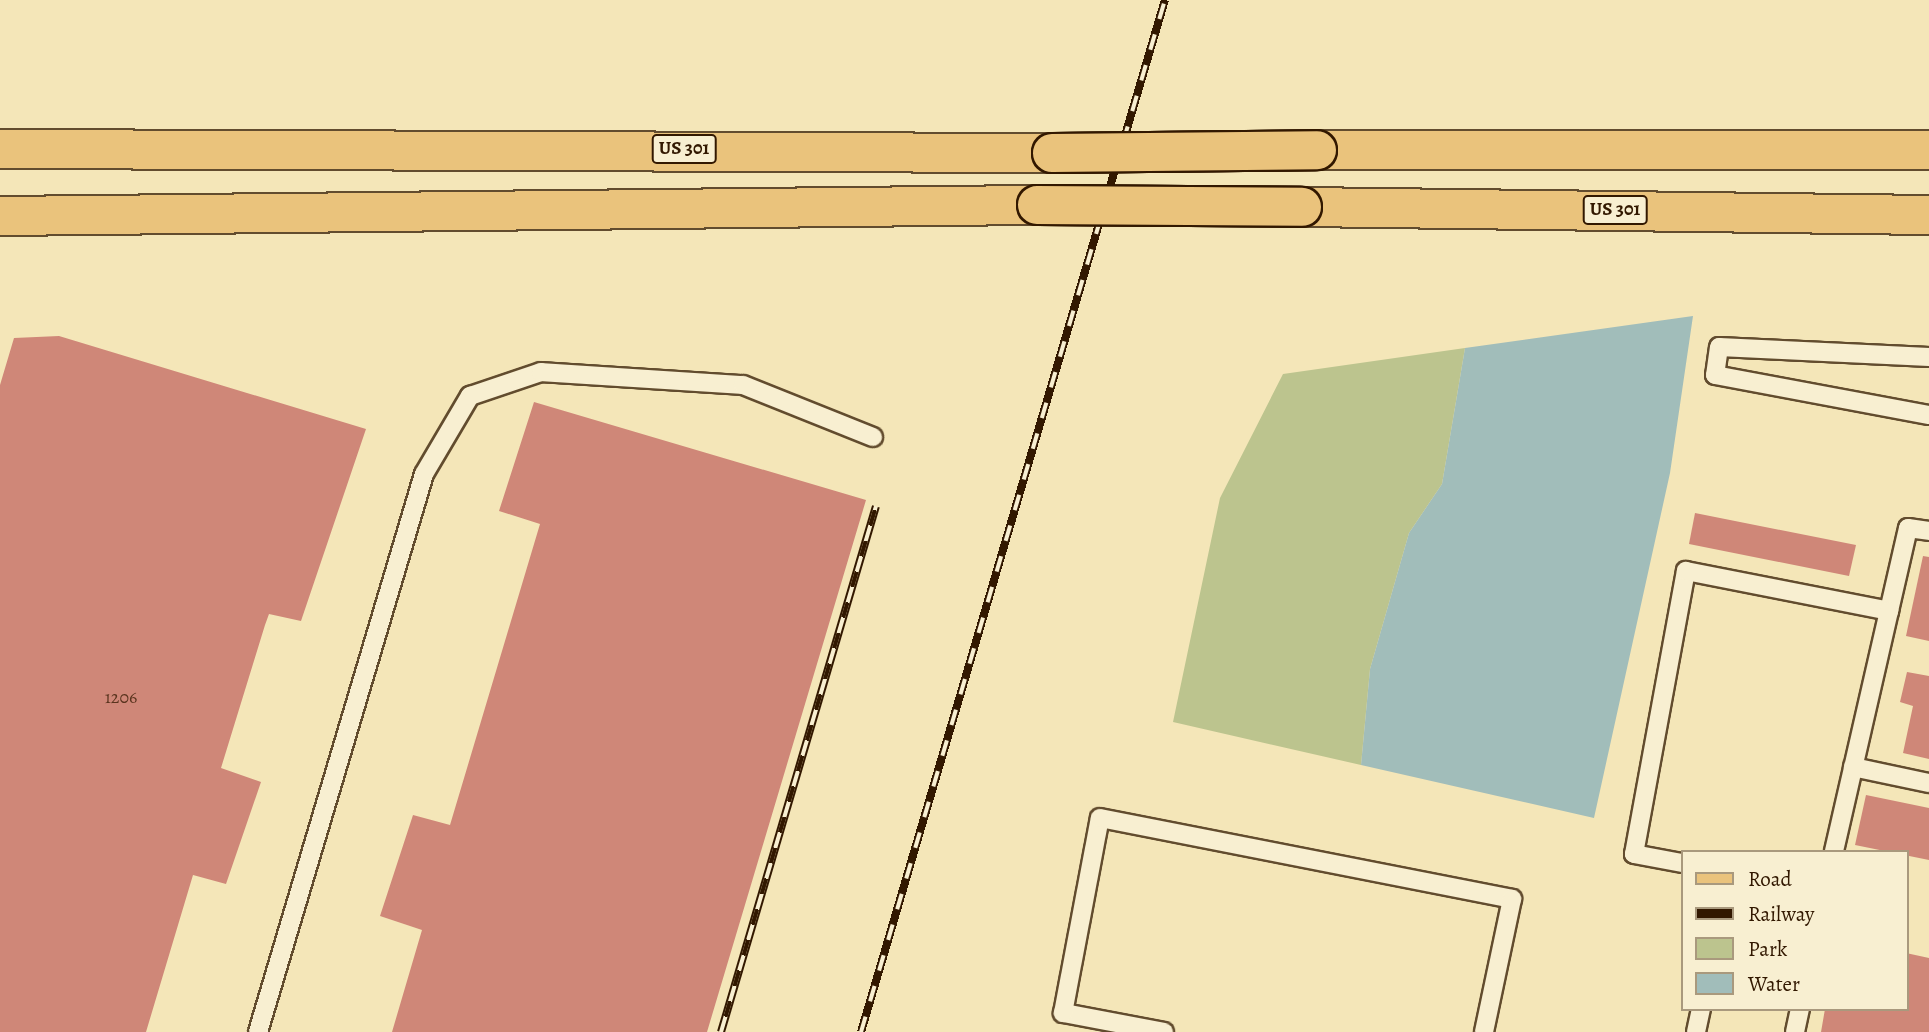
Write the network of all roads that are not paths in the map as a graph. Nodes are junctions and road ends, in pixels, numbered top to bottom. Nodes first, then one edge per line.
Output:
1 (0, 149) edge
2 (1929, 150) edge
3 (1929, 215) edge
4 (0, 216) edge
5 (1929, 357) edge
6 (1929, 415) edge
7 (873, 437) dead end
8 (1929, 531) edge
9 (1889, 611) junction
10 (1853, 767) junction
11 (1929, 783) edge
12 (1834, 850) edge
13 (1680, 863) edge
14 (1701, 1011) edge
15 (1800, 1011) edge
16 (258, 1032) edge
17 (1164, 1032) edge
18 (1484, 1032) edge
19 (1696, 1032) edge
20 (1795, 1032) edge

1 - 2 main road, US 301, bridge
3 - 4 main road, US 301, bridge
5 - 6 lane
7 - 16 lane
8 - 9 lane
9 - 10 lane
9 - 13 lane
10 - 11 lane
10 - 12 lane
14 - 19 lane
15 - 20 lane
17 - 18 lane

